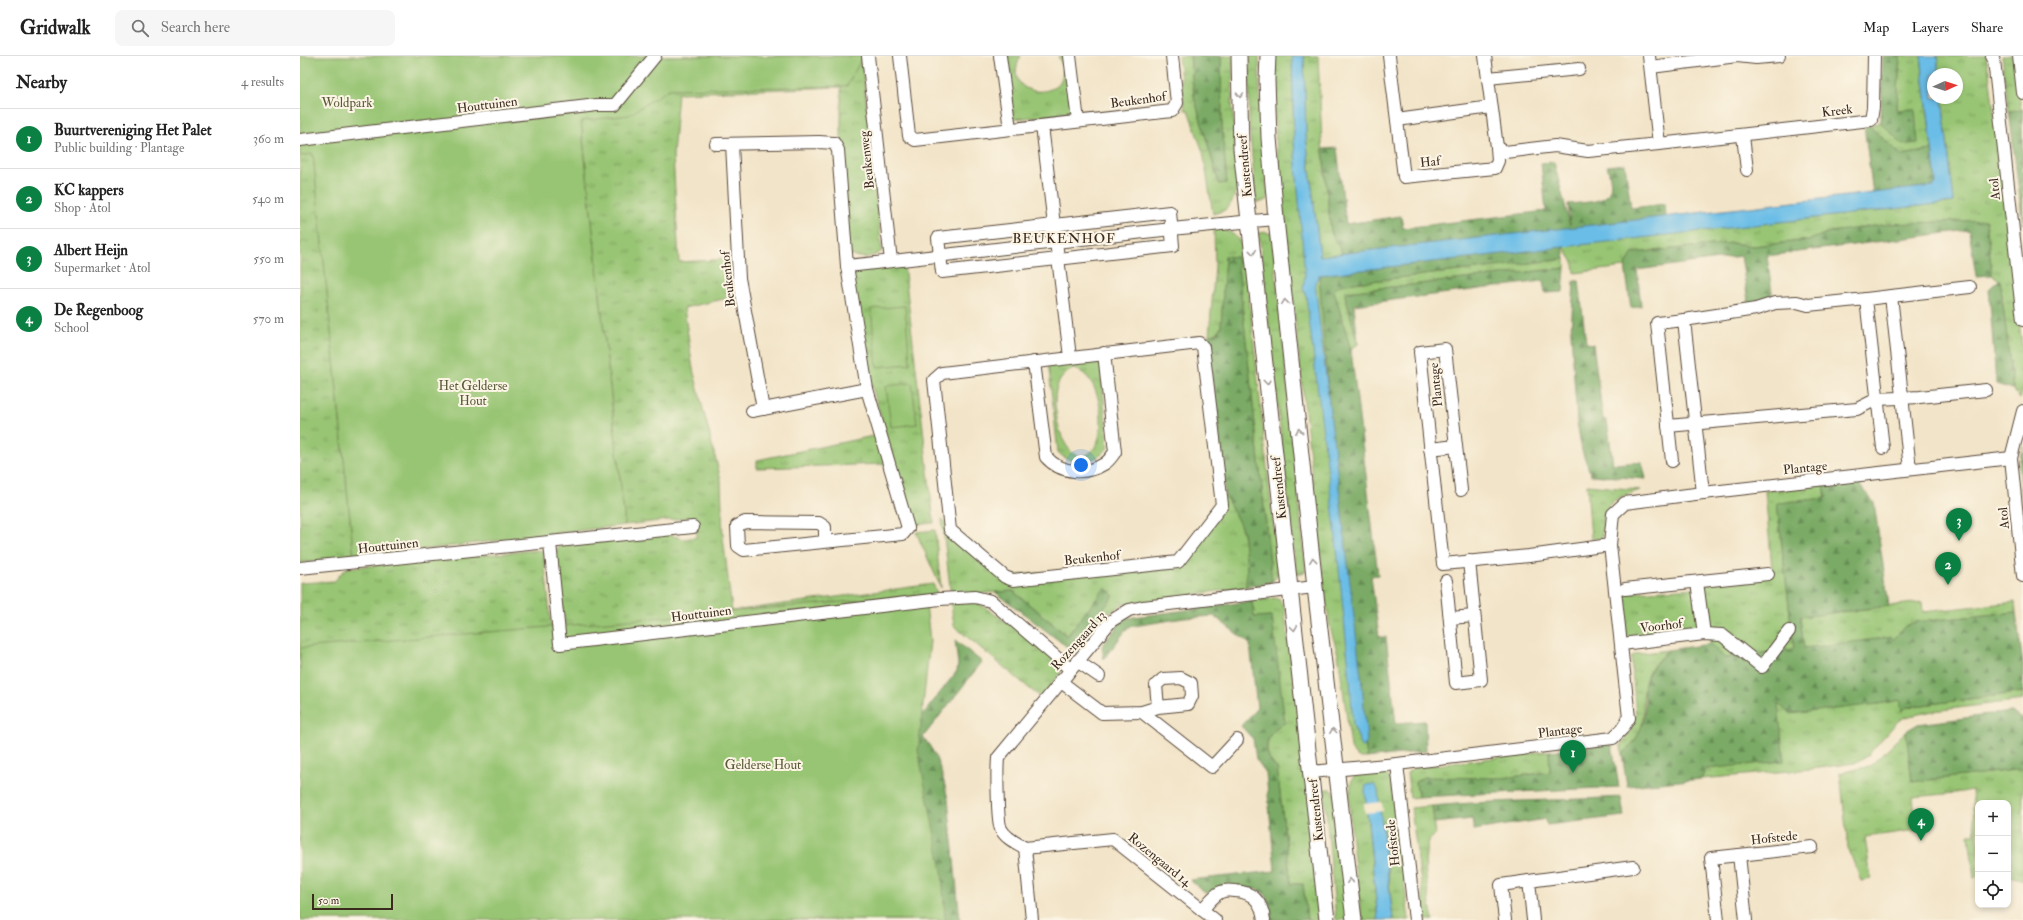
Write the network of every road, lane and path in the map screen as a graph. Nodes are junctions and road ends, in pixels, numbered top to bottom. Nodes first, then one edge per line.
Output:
1 (655, 56) edge
2 (868, 56) edge
3 (900, 56) edge
4 (1000, 56) edge
5 (1070, 56) edge
6 (1172, 56) edge
7 (1239, 56) edge
8 (1268, 56) edge
9 (1389, 56) edge
10 (1485, 56) edge
11 (1779, 56) edge
12 (1874, 56) edge
13 (1992, 56) edge
14 (2019, 56) edge
15 (1650, 61) edge
16 (1579, 69) dead end
17 (1488, 78) junction
18 (2023, 93) edge
19 (1491, 107) junction
20 (1397, 120) junction
21 (1078, 121) junction
22 (1042, 126) junction
23 (1010, 129) junction
24 (1743, 136) junction
25 (300, 140) edge
26 (716, 144) dead end
27 (732, 144) junction
28 (1660, 144) junction
29 (1497, 147) junction
30 (1747, 170) dead end
31 (1276, 219) junction
32 (1250, 221) junction
33 (1054, 225) junction
34 (1172, 228) junction
35 (1056, 243) junction
36 (940, 257) junction
37 (1058, 260) junction
38 (890, 261) junction
39 (847, 266) junction
40 (1970, 286) dead end
41 (1891, 296) junction
42 (1866, 299) junction
43 (1684, 320) junction
44 (2023, 320) edge
45 (1104, 354) junction
46 (1070, 357) junction
47 (1034, 362) junction
48 (867, 389) junction
49 (1986, 390) dead end
50 (1902, 399) junction
51 (1877, 400) junction
52 (2023, 411) edge
53 (1695, 423) junction
54 (1668, 426) junction
55 (1456, 446) junction
56 (1883, 448) dead end
57 (1430, 449) junction
58 (2011, 458) junction
59 (1672, 461) dead end
60 (1910, 470) junction
61 (1461, 490) dead end
62 (1703, 493) junction
63 (694, 527) dead end
64 (824, 542) junction
65 (550, 543) junction
66 (1610, 545) junction
67 (1469, 561) junction
68 (300, 568) edge
69 (1768, 574) dead end
70 (2023, 576) edge
71 (1446, 581) dead end
72 (1697, 582) junction
73 (1315, 587) junction
74 (1625, 589) dead end
75 (1289, 590) junction
76 (1474, 616) junction
77 (1450, 618) junction
78 (1789, 631) dead end
79 (1704, 634) junction
80 (1622, 644) junction
81 (1074, 665) junction
82 (1099, 676) dead end
83 (1060, 681) junction
84 (1158, 707) dead end
85 (1142, 712) junction
86 (1237, 740) dead end
87 (1397, 764) junction
88 (1338, 770) junction
89 (1311, 772) junction
90 (1812, 847) dead end
91 (1025, 848) junction
92 (1739, 855) junction
93 (1632, 867) dead end
94 (1530, 882) junction
95 (1202, 910) junction
96 (1032, 920) edge
97 (1215, 920) edge
98 (1264, 920) edge
99 (1328, 920) edge
100 (1354, 920) edge
101 (1415, 920) edge
102 (1505, 920) edge
103 (1533, 920) edge
104 (1718, 920) edge
105 (1746, 920) edge

1 - 25 street, Houttuinen
2 - 38 street, Beukenweg
3 - 23 street, Beukenhof
4 - 23 street
5 - 21 street
6 - 21 street, Beukenhof
7 -> 32 main road, Kustendreef
8 - 31 main road, Kustendreef
9 - 20 street, Haf
10 - 17 street, Haf
11 - 15 street
12 - 24 street, Kreek
13 - 44 street, Atol
14 - 18 street
15 - 28 street
16 - 17 street
17 - 19 street, Haf
19 - 20 street
19 - 29 street, Haf
20 - 29 street, Haf
21 - 22 street, Beukenhof
22 - 23 street, Beukenhof
22 - 33 street
24 - 28 street, Kreek
24 - 30 street
26 - 27 street
27 - 39 street
27 - 48 street, Beukenhof
28 - 29 street
31 - 32 street
73 -> 31 main road, Kustendreef
32 - 34 street
32 -> 75 main road, Kustendreef
33 - 34 street
33 - 35 street
33 - 36 street
34 - 35 street
34 - 37 street
35 - 36 street
35 - 37 street
36 - 37 street
36 - 38 street
37 - 46 street
38 - 39 street
39 - 48 street
40 - 41 street
41 - 42 street
41 - 50 street
42 - 43 street
42 - 51 street
43 - 53 street
43 - 54 street
45 - 46 street, Beukenhof
45 - 47 street
45 - 47 street, Beukenhof
46 - 47 street, Beukenhof
48 - 64 street
49 - 50 street
50 - 51 street
50 - 60 street
51 - 53 street
51 - 56 street
52 - 58 street, Atol
53 - 54 street
53 - 62 street
54 - 59 street
55 - 57 street
55 - 57 street, Plantage
55 - 61 street, Plantage
57 - 67 street, Plantage
58 - 60 street, Plantage
58 - 70 street, Atol
60 - 62 street, Plantage
62 - 66 street, Plantage
63 - 65 street, Houttuinen
64 - 64 street
65 - 68 street, Houttuinen
65 - 81 street, Houttuinen
66 - 67 street, Plantage
66 - 80 street, Plantage
67 - 76 street
69 - 72 street
71 - 77 street
72 - 74 street
72 - 79 street
73 - 75 street, Rozengaard 13
88 -> 73 main road, Kustendreef
75 - 81 street, Rozengaard 13
75 -> 89 main road, Kustendreef
76 - 77 street
76 - 77 street
78 - 79 street, Voorhof
79 - 80 street, Voorhof
80 - 87 street, Plantage
81 - 82 street
81 - 83 street, Rozengaard 13
83 - 85 street
83 - 91 street, Rozengaard 13
84 - 85 street
85 - 86 street
87 - 88 street, Plantage
87 - 101 street, Hofstede
88 - 89 street, Plantage
100 -> 88 main road, Kustendreef
89 - 99 main road, Kustendreef
90 - 92 street, Hofstede
91 - 95 street, Rozengaard 14
91 - 96 street
92 - 104 street, Hofstede
92 - 105 street, Hofstede
93 - 94 street
94 - 102 street
94 - 103 street
95 - 97 street, Rozengaard 14
95 - 98 street

